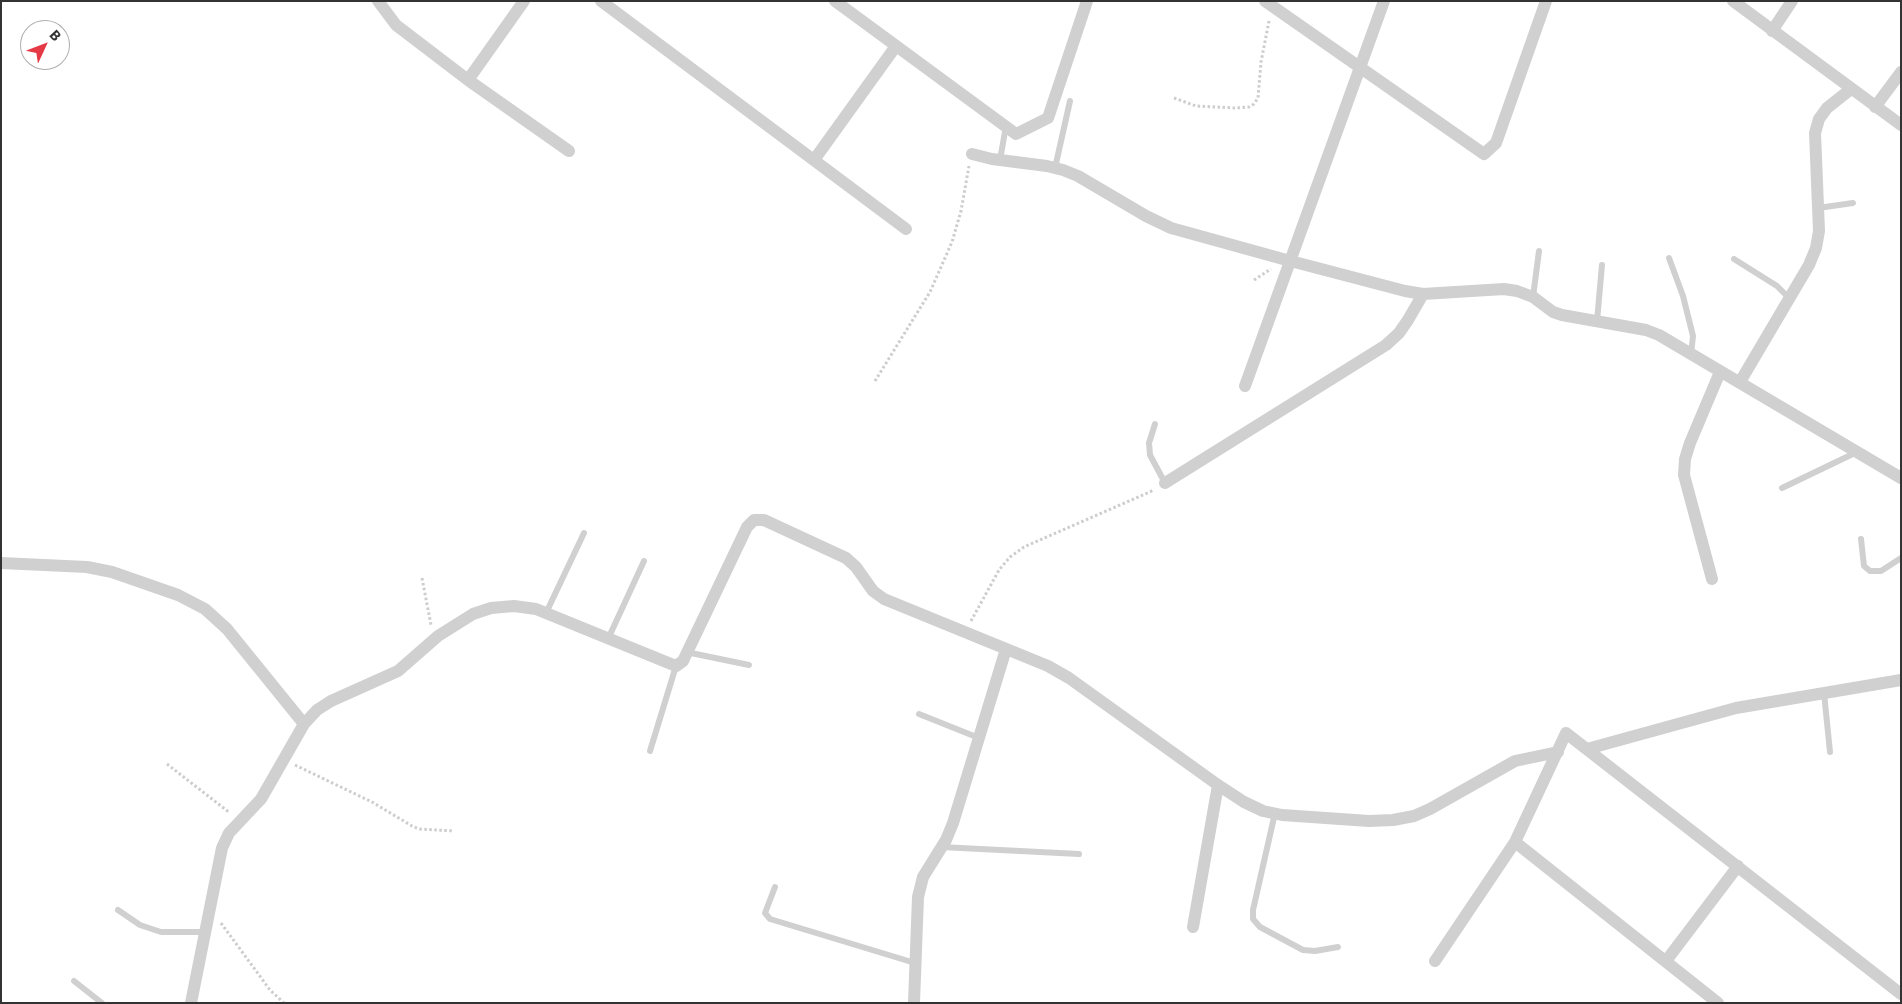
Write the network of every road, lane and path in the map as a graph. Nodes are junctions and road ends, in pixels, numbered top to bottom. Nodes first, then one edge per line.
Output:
1 (378, 1) edge
2 (524, 1) edge
3 (601, 1) edge
4 (835, 1) edge
5 (1087, 1) edge
6 (1384, 1) edge
7 (1546, 1) edge
8 (1733, 1) edge
9 (1792, 1) edge
10 (1269, 4) edge
11 (1772, 31) junction
12 (896, 46) junction
13 (1360, 67) junction
14 (1901, 72) edge
15 (468, 80) junction
16 (1851, 89) junction
17 (1174, 98) dead end
18 (1070, 101) dead end
19 (1875, 107) junction
20 (1901, 125) edge
21 (1006, 126) junction
22 (569, 151) dead end
23 (972, 154) joint
24 (814, 160) junction
25 (1000, 160) junction
26 (1054, 168) junction
27 (1853, 204) dead end
28 (1818, 208) junction
29 (906, 230) dead end
30 (1539, 251) dead end
31 (1669, 258) dead end
32 (1734, 259) dead end
33 (1290, 261) junction
34 (1602, 265) dead end
35 (1423, 294) junction
36 (1533, 297) junction
37 (1789, 298) junction
38 (1597, 322) junction
39 (1692, 354) junction
40 (1720, 372) junction
41 (875, 381) dead end
42 (1740, 382) junction
43 (1246, 386) dead end
44 (1155, 424) dead end
45 (1857, 452) junction
46 (1901, 478) edge
47 (1164, 483) junction
48 (1782, 488) dead end
49 (584, 533) dead end
50 (1861, 539) dead end
51 (1901, 558) edge
52 (644, 561) dead end
53 (1, 563) edge
54 (422, 578) dead end
55 (1712, 580) dead end
56 (546, 613) junction
57 (965, 632) junction
58 (608, 639) junction
59 (434, 641) junction
60 (1006, 649) junction
61 (686, 652) junction
62 (749, 665) dead end
63 (676, 666) junction
64 (1901, 680) edge
65 (1824, 693) junction
66 (918, 714) dead end
67 (304, 724) junction
68 (979, 738) junction
69 (1587, 749) junction
70 (650, 751) dead end
71 (1558, 752) junction
72 (1830, 752) dead end
73 (284, 759) junction
74 (167, 764) dead end
75 (1218, 785) junction
76 (1275, 813) junction
77 (240, 822) junction
78 (454, 832) dead end
79 (1515, 842) junction
80 (941, 847) junction
81 (1079, 854) dead end
82 (1738, 866) junction
83 (775, 888) dead end
84 (209, 906) junction
85 (118, 910) dead end
86 (1193, 927) dead end
87 (204, 932) junction
88 (1338, 946) dead end
89 (1435, 961) dead end
90 (1666, 962) junction
91 (915, 963) junction
92 (74, 982) dead end
93 (1901, 994) edge
94 (102, 1003) edge
95 (191, 1003) edge
96 (284, 1003) edge
97 (914, 1003) edge
98 (1718, 1003) edge

1 - 15 street
2 - 15 street
3 - 24 street
4 - 12 street
5 - 21 street
6 - 13 street
7 - 13 street
8 - 11 street
9 - 11 street
10 - 13 street
10 - 17 path
11 - 16 street
12 - 21 street
12 - 24 street
13 - 33 street
14 - 19 street
15 - 22 street
16 - 19 street
16 - 28 street
18 - 26 lane
19 - 20 street
21 - 25 lane
23 - 25 street
23 - 41 path
24 - 29 street
25 - 26 street
26 - 33 street
27 - 28 lane
28 - 37 street
30 - 36 lane
31 - 39 lane
32 - 37 lane
33 - 35 street
33 - 43 street
34 - 38 lane
35 - 36 street
35 - 47 street
36 - 38 street
37 - 42 street
38 - 39 street
39 - 40 street
40 - 42 street
40 - 55 street
42 - 45 street
44 - 47 lane
45 - 46 street
45 - 48 lane
47 - 57 path
49 - 56 lane
50 - 51 lane
52 - 58 lane
53 - 67 street
54 - 59 path
56 - 58 street
56 - 59 street
57 - 60 street
57 - 61 street
58 - 63 street
59 - 67 street
60 - 68 street
60 - 75 street
61 - 62 lane
61 - 63 street
63 - 70 lane
64 - 65 street
65 - 69 street
65 - 72 lane
66 - 68 lane
67 - 73 street
68 - 80 street
69 - 71 street
69 - 82 street
71 - 76 street
71 - 79 street
73 - 77 street
73 - 78 path
74 - 77 path
75 - 76 street
75 - 86 street
76 - 88 lane
77 - 84 street
79 - 89 street
79 - 90 street
80 - 81 lane
80 - 91 street
82 - 90 street
82 - 93 street
83 - 91 lane
84 - 87 street
84 - 96 path
85 - 87 lane
87 - 95 street
90 - 98 street
91 - 97 street
92 - 94 lane

